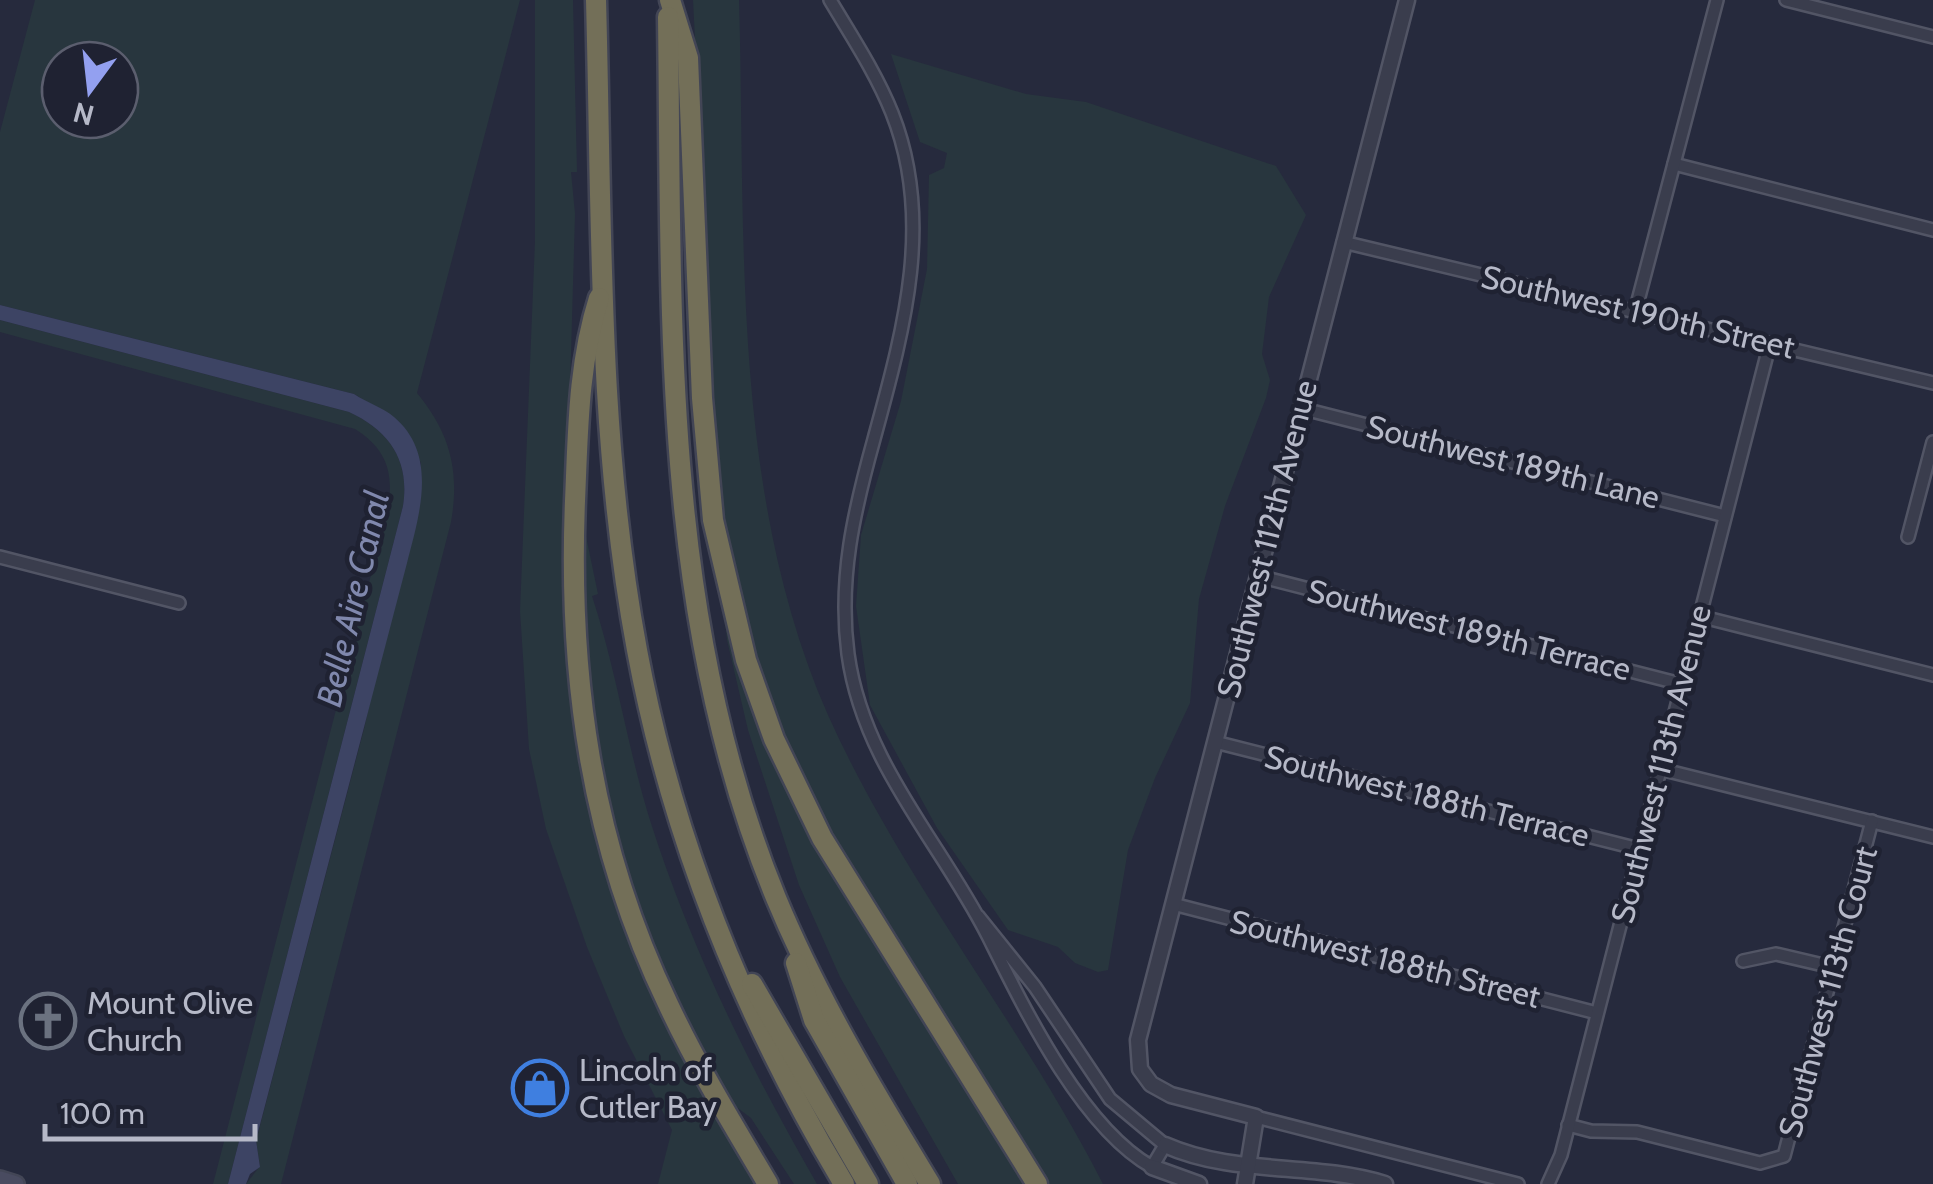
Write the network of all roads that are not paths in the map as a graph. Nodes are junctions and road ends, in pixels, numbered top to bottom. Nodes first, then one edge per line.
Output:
1 (596, 0) edge
2 (669, 0) edge
3 (830, 0) edge
4 (1407, 0) edge
5 (1717, 0) edge
6 (1786, 0) edge
7 (1933, 37) edge
8 (1674, 164) junction
9 (1933, 230) edge
10 (1344, 242) junction
11 (604, 282) junction
12 (1635, 312) junction
13 (1770, 343) junction
14 (1933, 383) edge
15 (1300, 408) junction
16 (1933, 442) edge
17 (1725, 516) junction
18 (1908, 537) dead end
19 (0, 556) edge
20 (1258, 576) junction
21 (179, 603) dead end
22 (1699, 616) junction
23 (1933, 675) edge
24 (1681, 684) junction
25 (1215, 742) junction
26 (1660, 768) junction
27 (1872, 821) junction
28 (1933, 837) edge
29 (1639, 850) junction
30 (776, 899) junction
31 (1173, 904) junction
32 (978, 916) junction
33 (724, 941) junction
34 (1743, 961) dead end
35 (1836, 968) junction
36 (1597, 1013) junction
37 (1110, 1099) junction
38 (1093, 1115) junction
39 (1256, 1117) junction
40 (1568, 1125) junction
41 (1165, 1146) junction
42 (1247, 1165) junction
43 (1152, 1168) junction
44 (0, 1179) edge
45 (16, 1184) edge
46 (768, 1184) edge
47 (844, 1184) edge
48 (868, 1184) edge
49 (906, 1184) edge
50 (930, 1184) edge
51 (1037, 1184) edge
52 (1199, 1184) edge
53 (1245, 1184) edge
54 (1385, 1184) edge
55 (1518, 1184) edge
56 (1548, 1184) edge

1 - 11 highway
2 - 30 highway
2 - 51 highway
3 - 32 street
4 - 10 street, Southwest 112th Avenue
5 - 8 street
6 - 7 street
8 - 9 street
8 - 12 street
10 - 12 street, Southwest 190th Street
10 - 15 street, Southwest 112th Avenue
11 - 33 highway
11 - 46 highway
12 - 13 street, Southwest 190th Street
13 - 14 street, Southwest 190th Street
13 - 17 street, Southwest 113th Avenue
15 - 17 street, Southwest 189th Lane
15 - 20 street, Southwest 112th Avenue
16 - 18 street
17 - 22 street, Southwest 113th Avenue
19 - 21 street
20 - 24 street, Southwest 189th Terrace
20 - 25 street, Southwest 112th Avenue
22 - 23 street
22 - 24 street, Southwest 113th Avenue
24 - 26 street, Southwest 113th Avenue
25 - 29 street, Southwest 188th Terrace
25 - 31 street, Southwest 112th Avenue
26 - 27 street
26 - 29 street, Southwest 113th Avenue
27 - 28 street
27 - 35 street, Southwest 113th Court
29 - 36 street, Southwest 113th Avenue
30 - 49 highway
30 - 50 highway
31 - 36 street, Southwest 188th Street
31 - 39 street, Southwest 112th Avenue
32 - 37 street
32 - 38 street
33 - 47 highway
33 - 48 highway
34 - 35 street
35 - 40 street, Southwest 113th Court
36 - 40 street, Southwest 113th Avenue
37 - 38 street
37 - 41 street
38 - 43 street
39 - 42 street
39 - 55 street
40 - 56 street, Southwest 113th Avenue
41 - 42 street
41 - 43 street
42 - 53 street
42 - 54 street
43 - 52 street
44 - 45 main road

